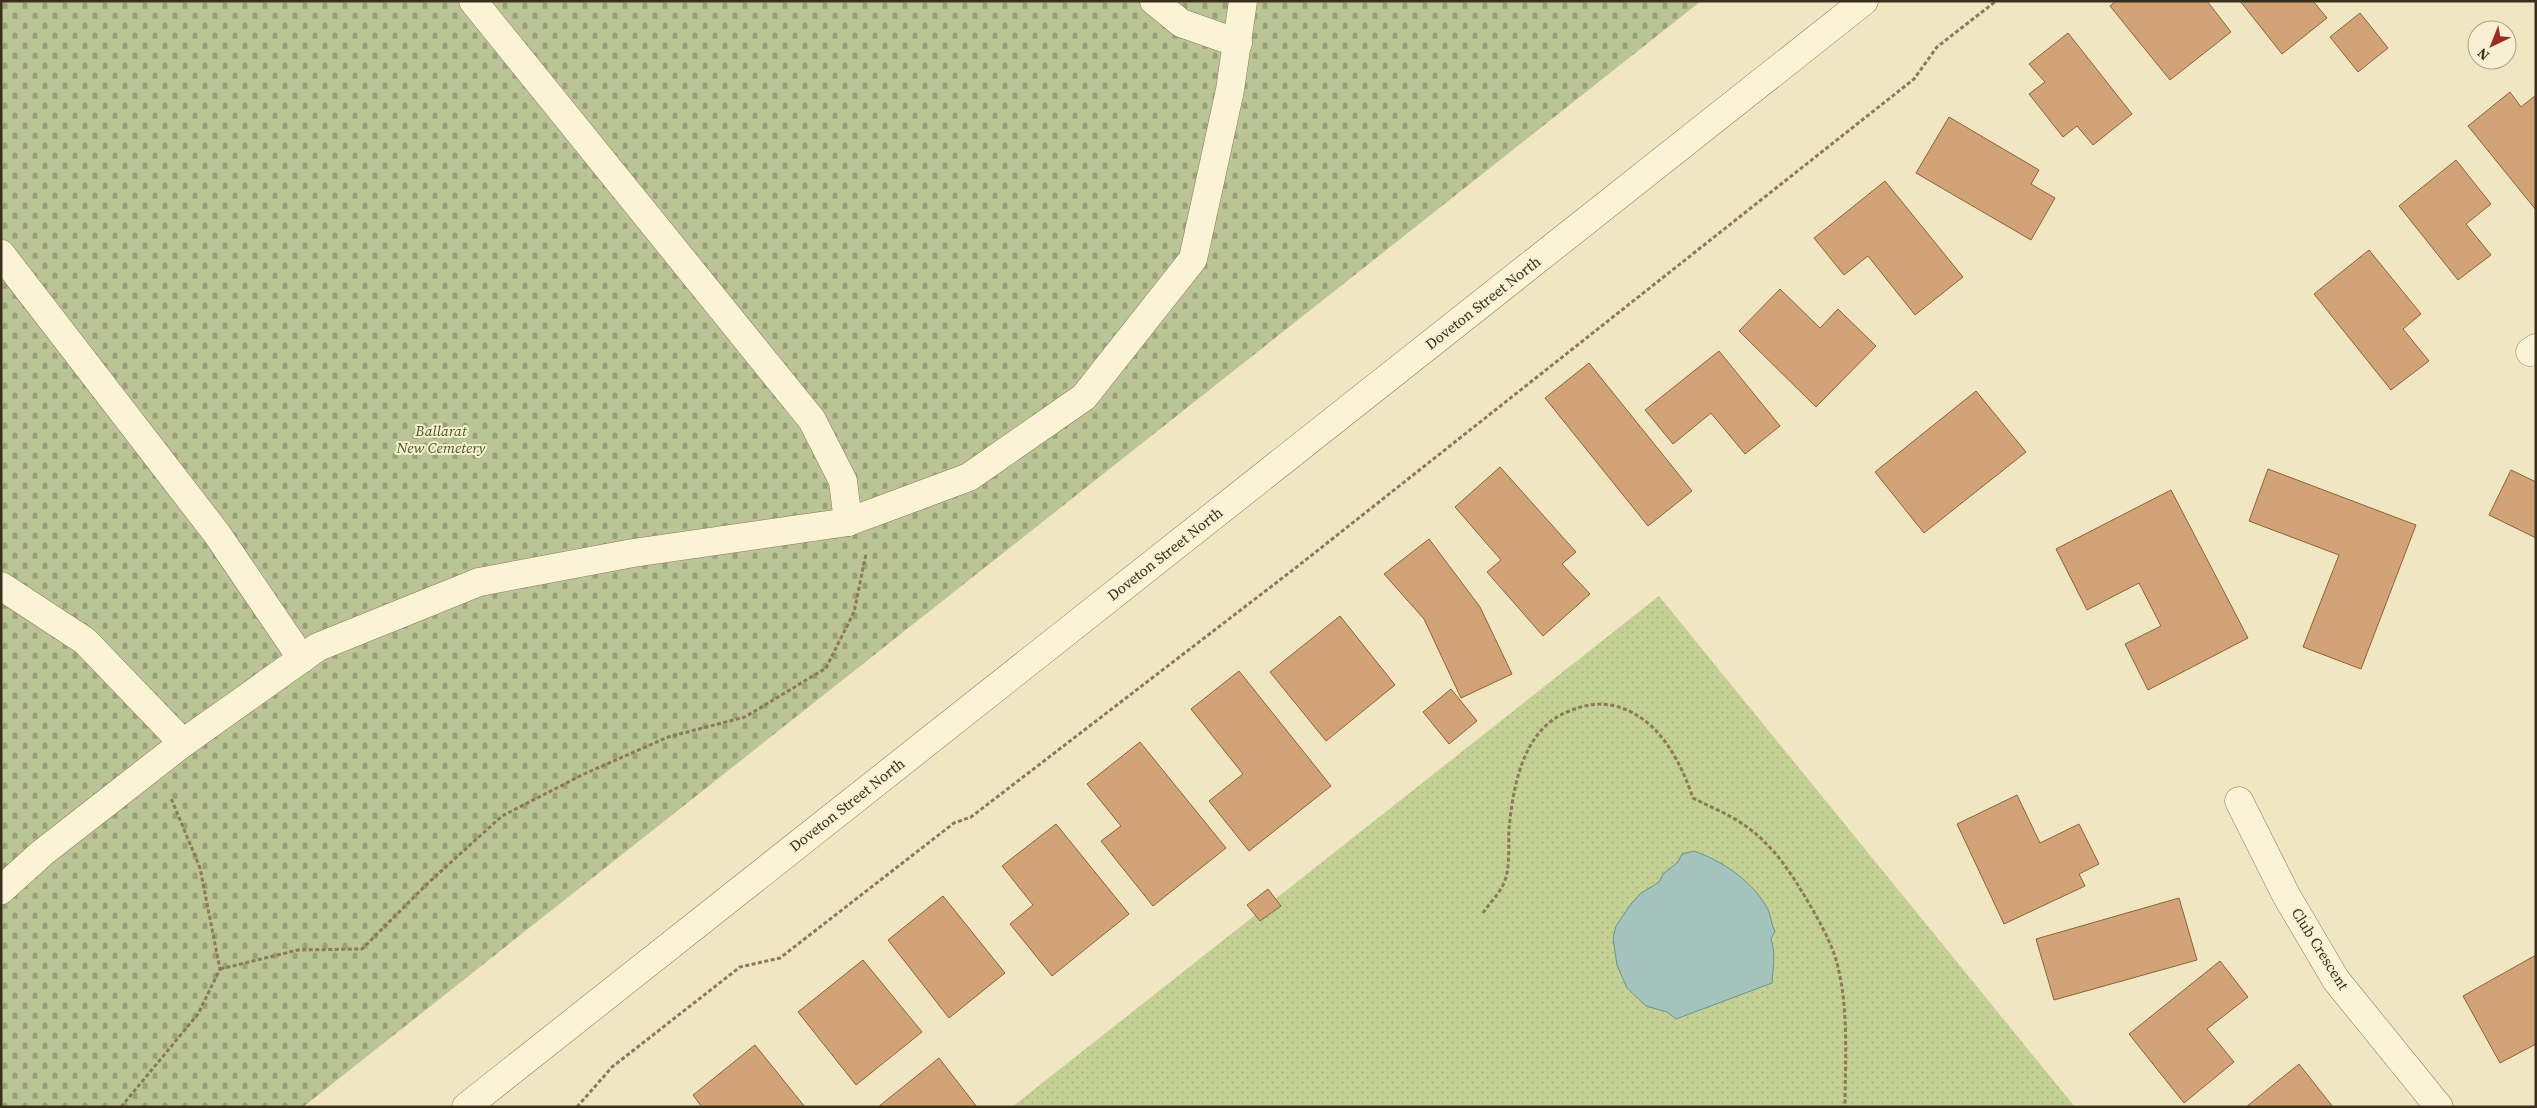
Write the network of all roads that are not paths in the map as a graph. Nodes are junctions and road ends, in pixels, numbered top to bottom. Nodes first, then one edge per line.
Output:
1 (473, 1) edge
2 (1154, 1) edge
3 (1243, 1) edge
4 (1864, 1) edge
5 (1238, 43) junction
6 (1, 254) edge
7 (848, 522) junction
8 (1, 586) edge
9 (302, 659) junction
10 (183, 743) junction
11 (2239, 801) dead end
12 (1, 890) edge
13 (466, 1107) edge
14 (2439, 1107) edge

1 - 7 street
2 - 5 street
3 - 5 street
4 - 13 street, Doveton Street North
5 - 7 street
6 - 9 street
7 - 9 street
8 - 10 street
9 - 10 street
10 - 12 street
11 - 14 street, Club Crescent

